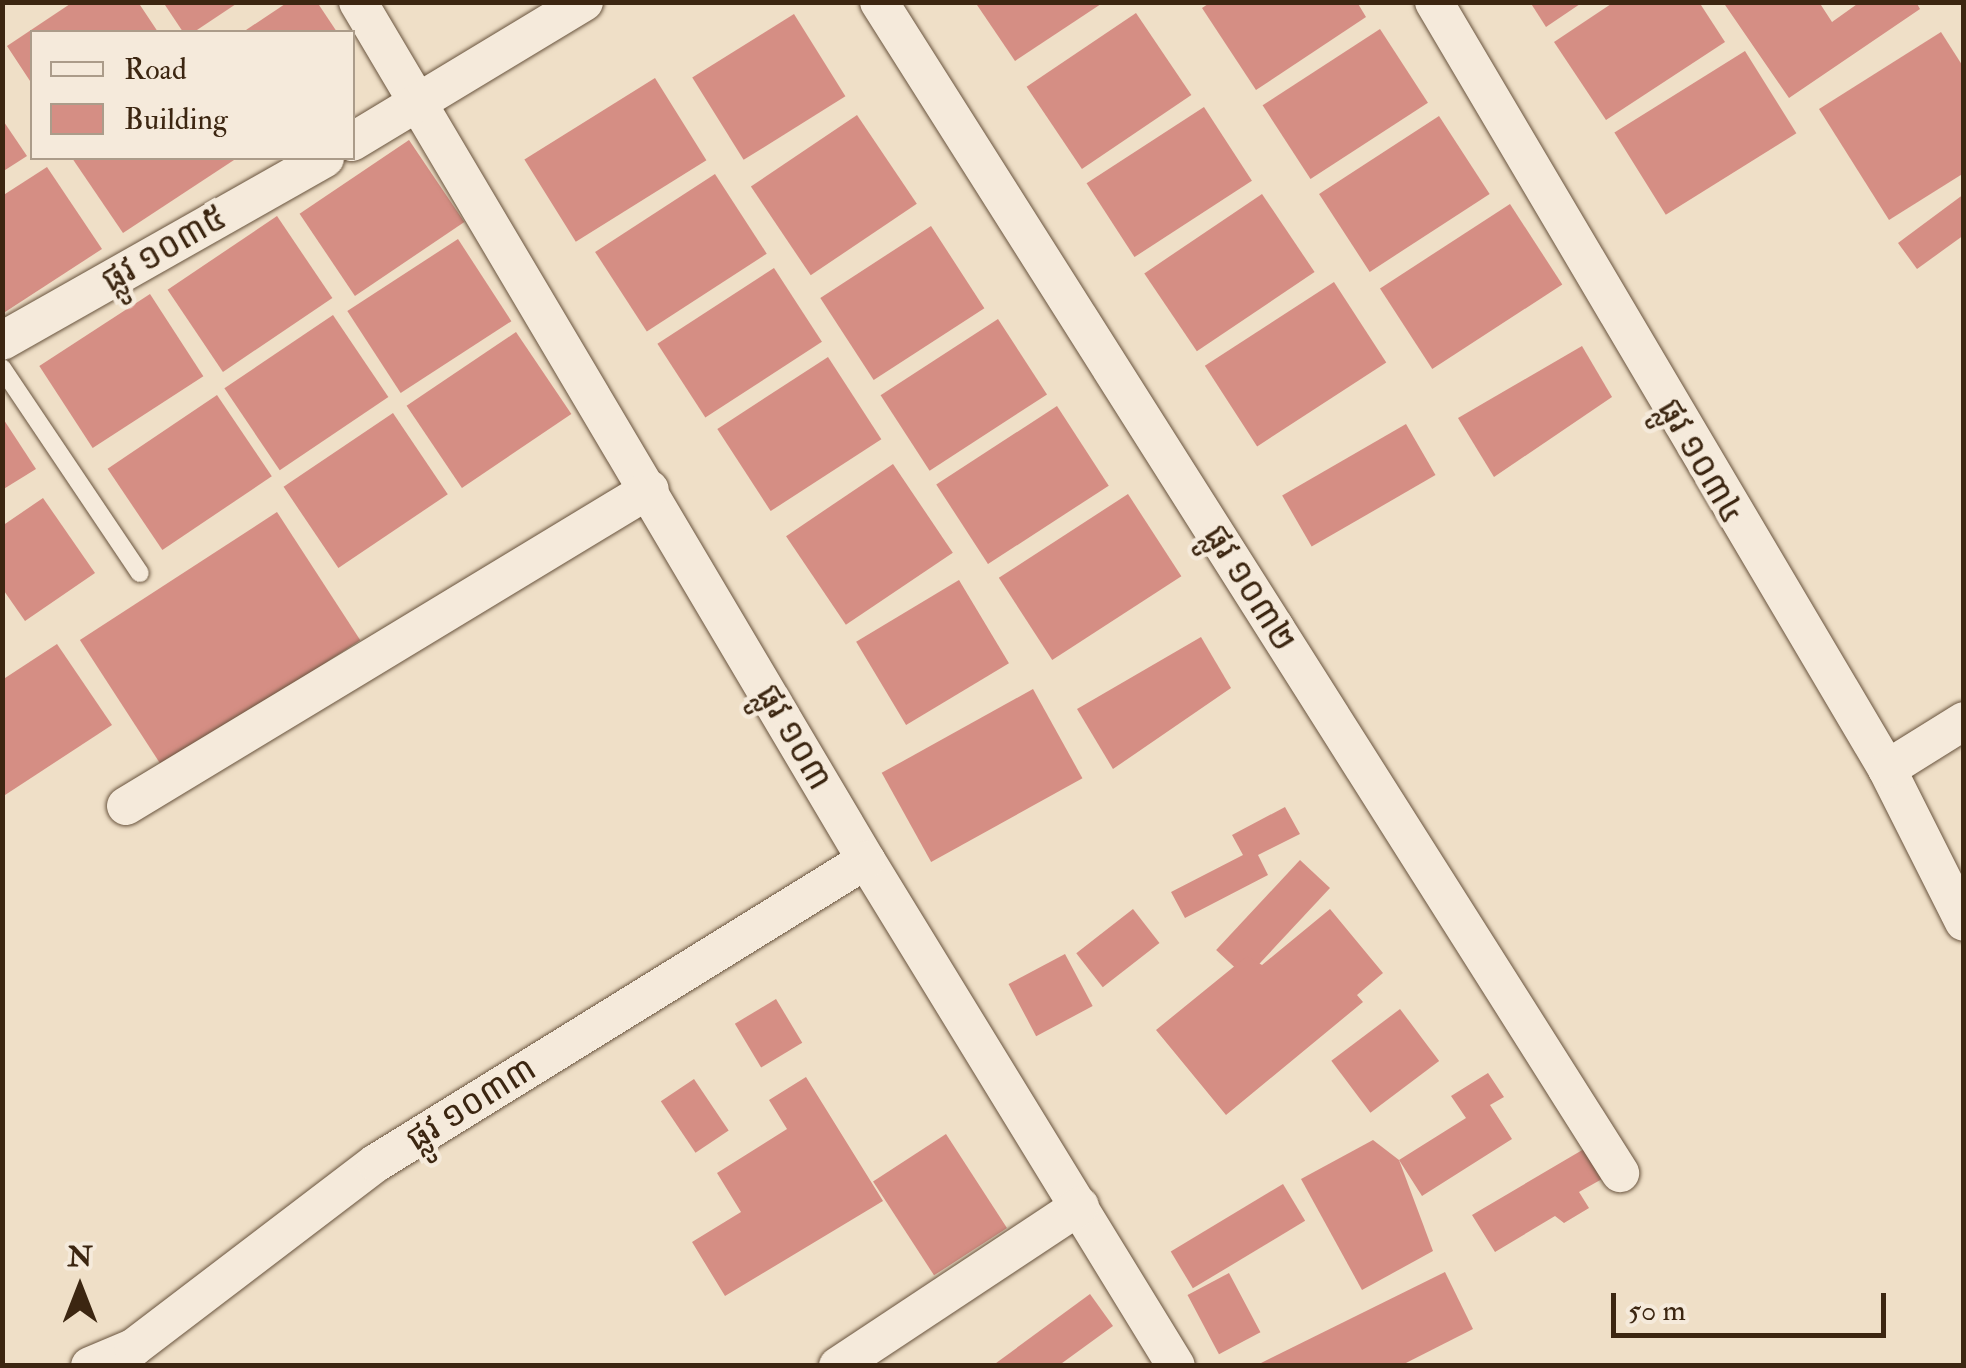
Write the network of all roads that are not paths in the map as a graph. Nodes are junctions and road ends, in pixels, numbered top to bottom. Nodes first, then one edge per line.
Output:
1 (358, 2) edge
2 (584, 2) edge
3 (880, 2) edge
4 (1434, 2) edge
5 (423, 102) junction
6 (355, 140) edge
7 (321, 160) edge
8 (2, 342) edge
9 (2, 368) edge
10 (650, 489) junction
11 (140, 573) dead end
12 (1964, 721) edge
13 (1887, 769) junction
14 (126, 806) dead end
15 (866, 860) junction
16 (1964, 922) edge
17 (1620, 1173) dead end
18 (1080, 1206) junction
19 (90, 1366) edge
20 (838, 1366) edge
21 (1176, 1366) edge

1 - 5 street, ផ្លូវ ១០៣
2 - 5 street
3 - 17 street, ផ្លូវ ១០៣២
4 - 13 street, ផ្លូវ ១០៣៤
5 - 6 street
5 - 10 street, ផ្លូវ ១០៣
7 - 8 street, ផ្លូវ ១០៣៥
9 - 11 lane
10 - 14 street
10 - 15 street, ផ្លូវ ១០៣
12 - 13 street
13 - 16 street, ផ្លូវ ១០៣៤
15 - 18 street, ផ្លូវ ១០៣
15 - 19 street, ផ្លូវ ១០៣៣
18 - 20 street
18 - 21 street, ផ្លូវ ១០៣

